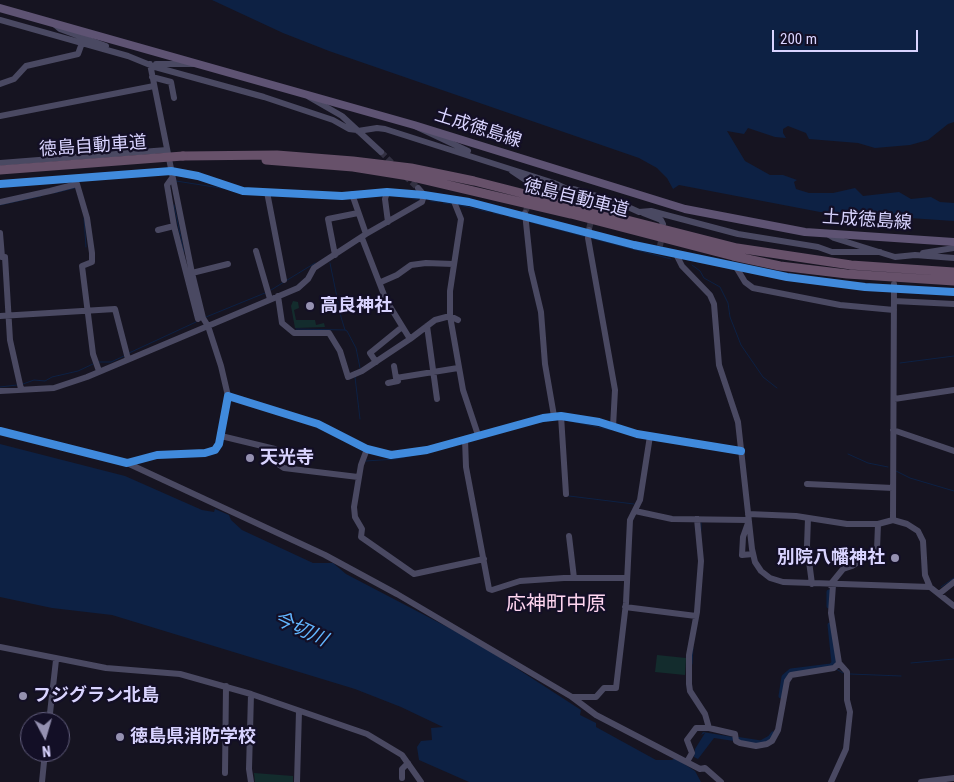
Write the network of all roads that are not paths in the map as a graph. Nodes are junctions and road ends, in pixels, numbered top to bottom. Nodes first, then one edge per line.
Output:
1 (0, 8) edge
2 (0, 20) edge
3 (52, 23) junction
4 (82, 43) junction
5 (128, 56) junction
6 (150, 64) junction
7 (198, 64) junction
8 (152, 77) junction
9 (0, 84) edge
10 (154, 86) junction
11 (308, 96) junction
12 (174, 98) dead end
13 (0, 116) edge
14 (414, 125) junction
15 (358, 130) junction
16 (167, 150) junction
17 (381, 152) tunnel mouth
18 (186, 156) junction
19 (0, 163) edge
20 (508, 168) junction
21 (0, 170) edge
22 (171, 175) junction
23 (76, 181) junction
24 (554, 183) junction
25 (0, 184) edge
26 (418, 188) tunnel mouth
27 (566, 189) junction
28 (387, 192) junction
29 (352, 194) junction
30 (267, 195) junction
31 (424, 195) junction
32 (453, 199) junction
33 (0, 202) edge
34 (628, 207) junction
35 (639, 212) junction
36 (358, 213) junction
37 (525, 214) junction
38 (388, 222) junction
39 (663, 224) dead end
40 (174, 226) junction
41 (158, 230) dead end
42 (0, 233) edge
43 (588, 234) junction
44 (829, 235) junction
45 (364, 236) junction
46 (954, 242) edge
47 (954, 248) edge
48 (256, 251) dead end
49 (880, 252) junction
50 (676, 254) junction
51 (335, 255) junction
52 (915, 255) junction
53 (954, 258) edge
54 (228, 264) dead end
55 (453, 264) junction
56 (736, 267) junction
57 (954, 272) edge
58 (192, 273) junction
59 (284, 280) dead end
60 (954, 281) edge
61 (380, 282) junction
62 (894, 286) junction
63 (954, 292) edge
64 (278, 296) junction
65 (270, 299) junction
66 (894, 302) junction
67 (954, 304) edge
68 (894, 310) junction
69 (87, 311) junction
70 (0, 316) edge
71 (8, 316) junction
72 (450, 316) junction
73 (198, 319) dead end
74 (458, 320) dead end
75 (208, 326) junction
76 (427, 326) junction
77 (402, 327) junction
78 (410, 339) junction
79 (127, 356) junction
80 (376, 362) junction
81 (97, 366) junction
82 (394, 366) dead end
83 (458, 368) junction
84 (433, 372) junction
85 (396, 378) junction
86 (388, 383) dead end
87 (20, 386) junction
88 (0, 390) edge
89 (954, 390) edge
90 (228, 396) junction
91 (436, 399) dead end
92 (894, 399) junction
93 (558, 416) junction
94 (613, 427) junction
95 (893, 430) junction
96 (0, 431) edge
97 (478, 435) junction
98 (221, 436) junction
99 (650, 436) junction
100 (465, 441) junction
101 (367, 450) junction
102 (740, 450) junction
103 (954, 451) edge
104 (127, 463) junction
105 (358, 477) junction
106 (807, 484) dead end
107 (893, 488) junction
108 (566, 494) dead end
109 (635, 511) junction
110 (748, 518) junction
111 (808, 518) junction
112 (698, 519) junction
113 (894, 520) junction
114 (878, 524) junction
115 (568, 536) dead end
116 (753, 554) junction
117 (484, 559) junction
118 (574, 578) junction
119 (627, 578) junction
120 (954, 582) edge
121 (812, 584) junction
122 (832, 585) junction
123 (930, 587) junction
124 (939, 594) junction
125 (954, 606) edge
126 (625, 607) junction
127 (696, 616) junction
128 (0, 647) edge
129 (56, 660) junction
130 (836, 666) junction
131 (226, 686) junction
132 (251, 694) junction
133 (572, 697) junction
134 (299, 711) junction
135 (50, 712) edge
136 (709, 728) junction
137 (688, 760) junction
138 (44, 762) edge
139 (408, 763) junction
140 (225, 773) dead end
141 (402, 778) dead end
142 (954, 778) edge
143 (42, 782) edge
144 (251, 782) edge
145 (297, 782) edge
146 (421, 782) edge
147 (721, 782) edge
148 (831, 782) edge
149 (920, 782) edge

1 - 3 main road, 土成徳島線
2 - 4 street
3 - 5 street
3 - 7 main road, 土成徳島線
4 - 5 street
4 - 9 street
5 - 6 street
6 - 7 street
6 - 8 street
6 - 15 street
7 - 11 main road, 土成徳島線
8 - 10 street
8 - 12 street
10 - 13 street
10 - 16 street
11 - 14 main road, 土成徳島線
11 - 15 street
14 - 20 street
14 - 44 main road, 土成徳島線
15 - 17 street
15 - 20 street
16 - 19 street
16 - 22 street
18 - 21 highway, 徳島自動車道, bridge
18 - 57 highway, 徳島自動車道
18 - 60 highway, 徳島自動車道
20 - 24 street
20 - 27 street
22 - 23 street
22 - 30 street
22 - 40 street
22 - 58 street
23 - 25 street
23 - 33 street
23 - 69 street
24 - 27 street
24 - 34 street
26 - 31 street
27 - 34 street
28 - 29 street
28 - 31 street
28 - 38 street
29 - 30 street
29 - 36 street
30 - 59 street
31 - 32 street
31 - 38 street
32 - 37 street
32 - 55 street
34 - 35 street
35 - 39 street
35 - 49 street
36 - 45 street
36 - 51 street
37 - 43 street
37 - 93 street
38 - 45 street
40 - 41 street
40 - 73 street
42 - 71 street
43 - 50 street
43 - 94 street
44 - 46 main road, 土成徳島線
44 - 49 street
45 - 51 street
45 - 61 street
47 - 52 street
48 - 65 street
49 - 52 street
50 - 56 street
50 - 102 street
51 - 64 street
52 - 53 street
54 - 58 street
55 - 61 street
55 - 72 street
56 - 62 street
56 - 68 street
58 - 75 street
61 - 77 street
62 - 63 street
62 - 66 street
64 - 65 street
64 - 80 street
65 - 75 street
66 - 67 street
66 - 68 street
68 - 92 street
69 - 71 street
69 - 79 street
69 - 81 street
70 - 71 street
71 - 87 street
72 - 74 street
72 - 76 street
72 - 83 street
75 - 79 street
75 - 90 street
76 - 78 street
76 - 84 street
77 - 78 street
77 - 80 street
78 - 80 street
79 - 81 street
81 - 87 street
82 - 85 street
83 - 84 street
83 - 97 street
84 - 85 street
84 - 91 street
85 - 86 street
87 - 88 street
89 - 92 street
90 - 98 street
90 - 101 street
92 - 95 street
93 - 94 street
93 - 97 street
93 - 108 street
94 - 99 street
95 - 103 street
95 - 107 street
96 - 104 street
97 - 100 street
98 - 104 street
98 - 105 street
99 - 102 street
99 - 109 street
100 - 101 street
100 - 117 street
101 - 105 street
102 - 110 street
104 - 133 street
105 - 117 street
106 - 107 street
107 - 113 street
109 - 112 street
109 - 119 street
110 - 111 street
110 - 112 street
110 - 116 street
110 - 116 street
111 - 114 street
111 - 121 street
112 - 127 street
113 - 114 street
113 - 123 street
114 - 122 street
115 - 118 street
116 - 121 street
117 - 118 street
118 - 119 street
119 - 126 street
120 - 124 street
121 - 122 street
122 - 123 street
122 - 130 street
123 - 124 street
124 - 125 street
126 - 127 street
126 - 133 street
127 - 136 street
128 - 129 street
129 - 131 street
129 - 135 street
130 - 136 street
130 - 148 street
131 - 132 street
131 - 140 street
132 - 134 street
132 - 144 street
133 - 137 street
134 - 139 street
134 - 145 street
136 - 137 street
137 - 147 street
138 - 143 street
139 - 141 street
139 - 146 street
142 - 149 street

